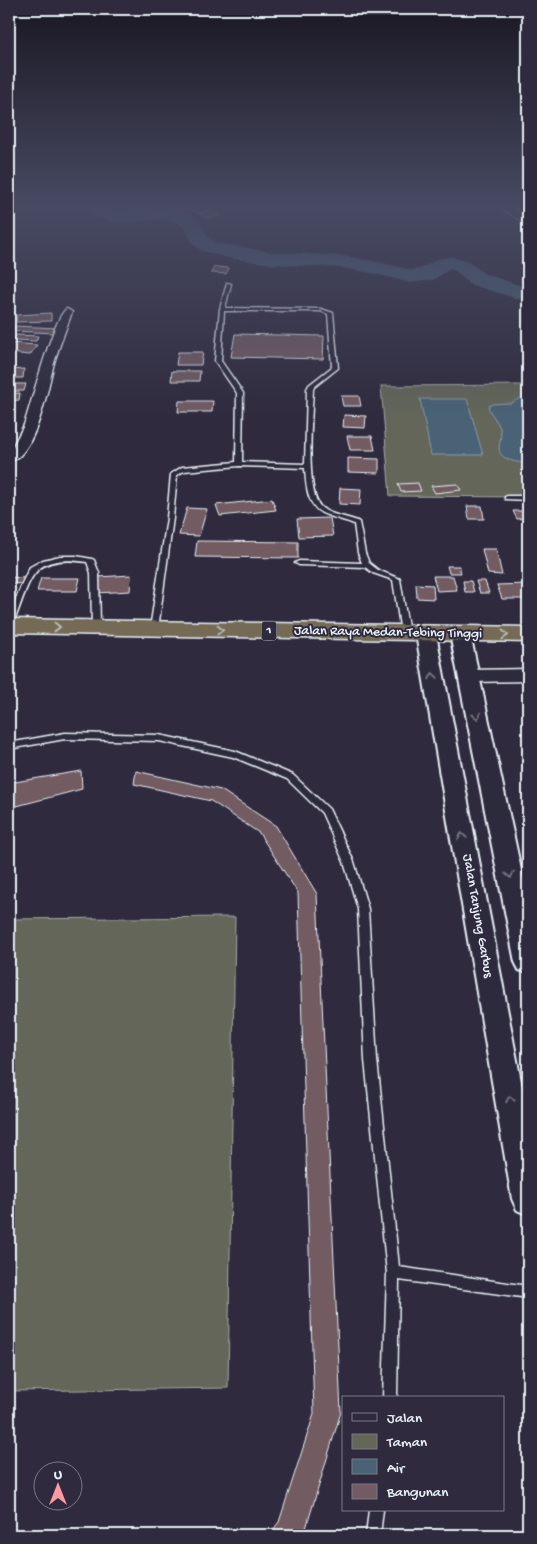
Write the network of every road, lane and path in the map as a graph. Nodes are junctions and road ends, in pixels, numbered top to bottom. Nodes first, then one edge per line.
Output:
1 (229, 284) dead end
2 (222, 309) junction
3 (67, 312) dead end
4 (9, 458) edge
5 (239, 464) junction
6 (307, 466) junction
7 (507, 498) dead end
8 (528, 498) edge
9 (299, 563) dead end
10 (367, 564) junction
11 (9, 625) edge
12 (96, 628) junction
13 (154, 629) junction
14 (528, 635) edge
15 (420, 639) junction
16 (461, 642) junction
17 (9, 643) edge
18 (528, 650) edge
19 (528, 675) edge
20 (468, 676) junction
21 (9, 746) edge
22 (528, 962) edge
23 (528, 1199) edge
24 (393, 1273) junction
25 (528, 1292) edge
26 (390, 1396) edge
27 (376, 1512) edge
28 (372, 1535) edge

1 - 2 lane
2 - 5 lane
2 - 6 lane
3 - 4 street
5 - 6 lane
5 - 13 lane
6 - 10 lane
7 - 8 lane
9 - 10 lane
10 - 15 lane
11 -> 12 highway, Jalan Raya Medan-Tebing Tinggi / 1
11 - 12 lane
12 - 13 highway, Jalan Raya Medan-Tebing Tinggi / 1
13 -> 15 highway, Jalan Raya Medan-Tebing Tinggi / 1
16 -> 14 highway, Jalan Raya Medan-Tebing Tinggi / 1
15 - 16 highway, Jalan Raya Medan-Tebing Tinggi / 1
15 - 17 highway, Jalan Raya Medan-Tebing Tinggi / 1
23 -> 15 street, Jalan Tanjung Garbus
16 - 18 highway, Jalan Raya Medan-Tebing Tinggi / 1
16 - 20 street
19 - 20 street
20 -> 22 street
21 - 24 lane
24 - 25 lane
24 - 26 lane
27 - 28 lane

